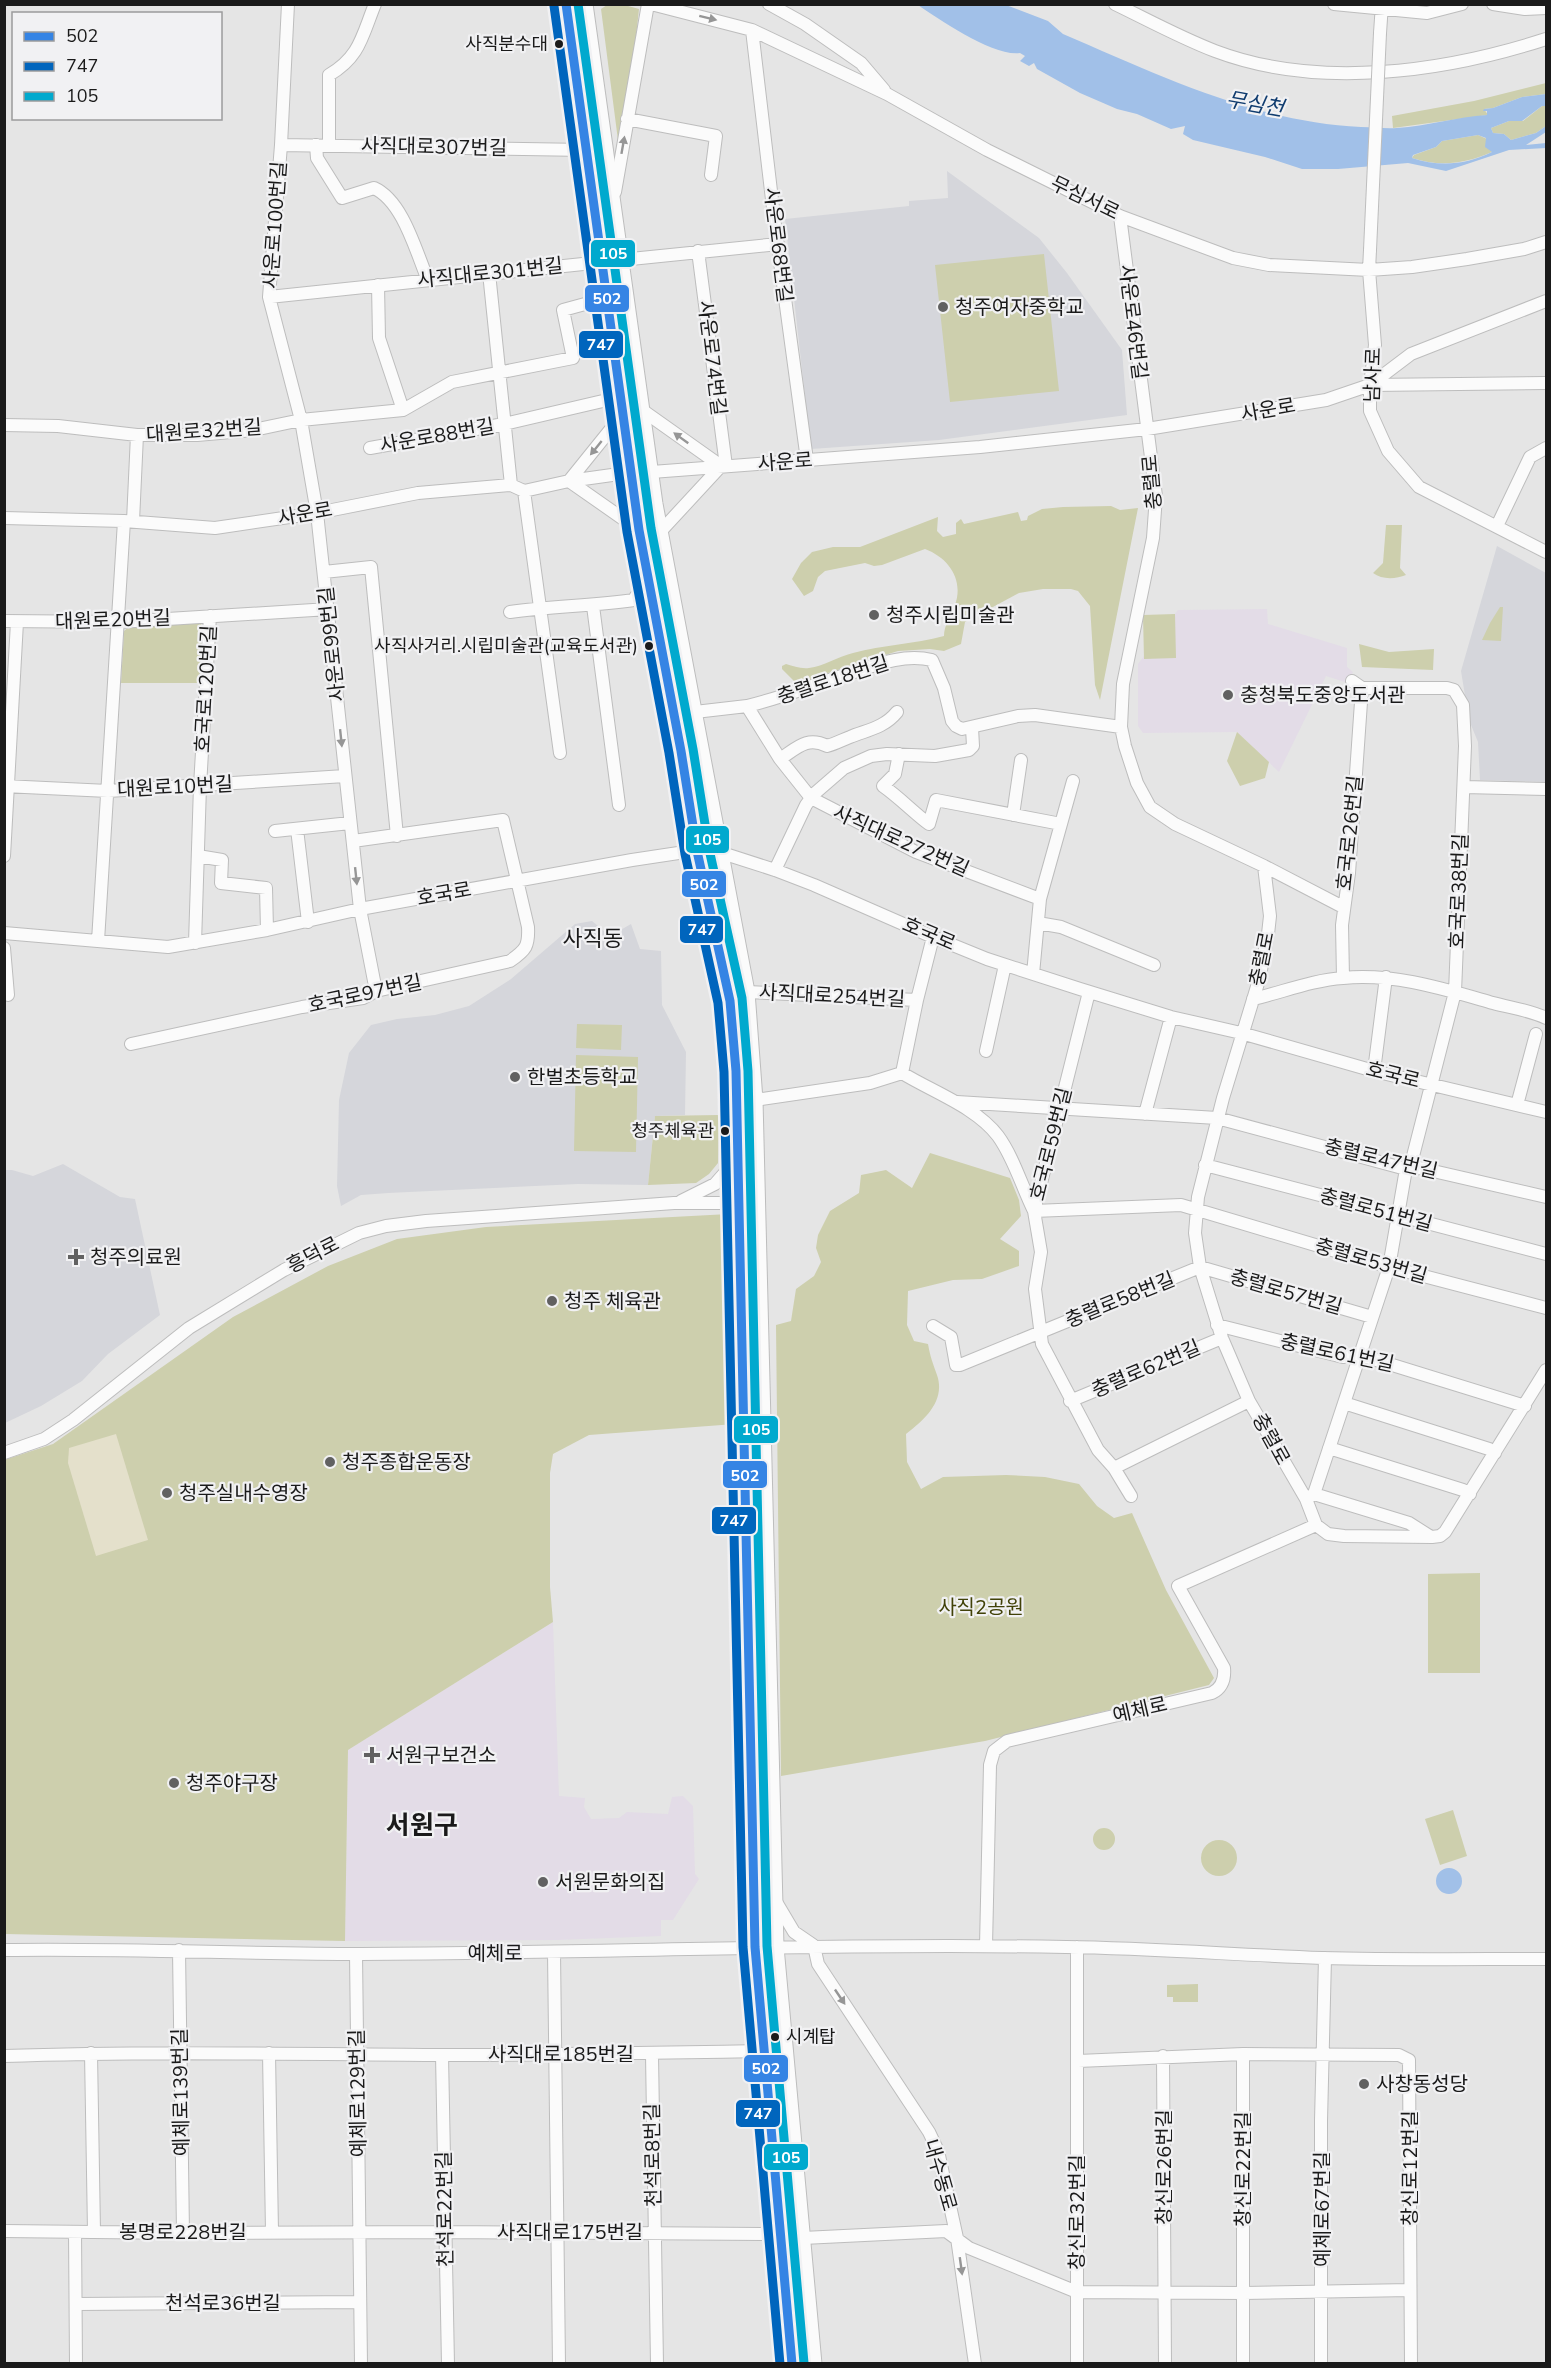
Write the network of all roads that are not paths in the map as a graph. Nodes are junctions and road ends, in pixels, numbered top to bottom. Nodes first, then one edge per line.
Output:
1 (288, 4) edge
2 (375, 4) edge
3 (566, 4) edge
4 (585, 4) edge
5 (649, 4) edge
6 (769, 4) edge
7 (1115, 4) edge
8 (1334, 4) edge
9 (1462, 4) edge
10 (1493, 4) edge
11 (1382, 7) edge
12 (1546, 8) edge
13 (752, 30) junction
14 (1546, 39) edge
15 (887, 94) junction
16 (627, 119) junction
17 (281, 145) junction
18 (316, 145) junction
19 (329, 145) junction
20 (586, 150) junction
21 (711, 175) dead end
22 (613, 202) junction
23 (1120, 216) junction
24 (1546, 242) edge
25 (778, 244) junction
26 (699, 251) junction
27 (621, 260) junction
28 (602, 262) junction
29 (1368, 270) junction
30 (489, 273) junction
31 (429, 280) junction
32 (378, 285) junction
33 (269, 297) junction
34 (607, 298) junction
35 (1546, 301) edge
36 (499, 374) junction
37 (1546, 383) edge
38 (1370, 385) junction
39 (620, 397) junction
40 (403, 410) junction
41 (642, 410) junction
42 (623, 414) junction
43 (301, 420) junction
44 (504, 424) junction
45 (4, 425) edge
46 (1147, 429) junction
47 (137, 435) junction
48 (370, 448) dead end
49 (1546, 448) edge
50 (807, 460) junction
51 (723, 466) junction
52 (651, 472) junction
53 (631, 474) junction
54 (569, 481) junction
55 (511, 485) junction
56 (524, 491) junction
57 (317, 513) junction
58 (4, 518) edge
59 (129, 521) junction
60 (1497, 526) junction
61 (639, 530) junction
62 (660, 532) junction
63 (1546, 552) edge
64 (324, 572) junction
65 (651, 592) junction
66 (592, 606) junction
67 (540, 608) junction
68 (328, 609) junction
69 (510, 612) dead end
70 (210, 615) junction
71 (11, 622) edge
72 (119, 622) junction
73 (1357, 684) joint
74 (747, 706) junction
75 (695, 712) junction
76 (897, 712) dead end
77 (1121, 726) junction
78 (972, 728) junction
79 (560, 753) dead end
80 (900, 754) junction
81 (780, 759) junction
82 (1021, 760) dead end
83 (345, 776) junction
84 (1073, 781) dead end
85 (7, 786) edge
86 (200, 786) junction
87 (1464, 787) junction
88 (1546, 789) edge
89 (108, 791) junction
90 (811, 798) junction
91 (619, 805) dead end
92 (1013, 815) junction
93 (350, 823) junction
94 (1061, 824) junction
95 (297, 829) junction
96 (274, 831) dead end
97 (397, 836) junction
98 (353, 841) junction
99 (697, 852) junction
100 (719, 852) junction
101 (4, 856) edge
102 (198, 856) junction
103 (1264, 866) junction
104 (776, 870) junction
105 (517, 881) junction
106 (1040, 899) junction
107 (1343, 907) junction
108 (360, 909) junction
109 (308, 922) junction
110 (1038, 924) junction
111 (267, 930) junction
112 (4, 933) edge
113 (933, 938) junction
114 (98, 941) junction
115 (195, 943) junction
116 (4, 948) edge
117 (1005, 965) junction
118 (1154, 965) dead end
119 (1033, 974) junction
120 (1386, 977) junction
121 (1343, 978) junction
122 (376, 992) junction
123 (747, 992) junction
124 (1089, 992) junction
125 (1455, 992) junction
126 (8, 995) dead end
127 (1253, 999) junction
128 (917, 1000) junction
129 (1171, 1017) junction
130 (1546, 1017) edge
131 (1241, 1033) junction
132 (1536, 1035) dead end
133 (131, 1044) dead end
134 (986, 1051) dead end
135 (1374, 1071) junction
136 (902, 1073) junction
137 (1432, 1085) junction
138 (755, 1100) junction
139 (957, 1102) junction
140 (1517, 1105) junction
141 (1060, 1109) junction
142 (1546, 1112) edge
143 (1145, 1114) junction
144 (1217, 1118) junction
145 (737, 1159) junction
146 (1205, 1165) junction
147 (1407, 1169) junction
148 (1546, 1197) edge
149 (674, 1203) junction
150 (738, 1203) junction
151 (1196, 1209) junction
152 (1034, 1211) junction
153 (1398, 1216) junction
154 (1546, 1254) edge
155 (1200, 1267) junction
156 (1389, 1267) junction
157 (1546, 1308) edge
158 (1372, 1317) junction
159 (1217, 1325) junction
160 (933, 1326) dead end
161 (1040, 1332) junction
162 (1222, 1338) junction
163 (1360, 1355) junction
164 (1546, 1370) edge
165 (1070, 1401) junction
166 (1249, 1401) junction
167 (1344, 1403) junction
168 (1525, 1406) junction
169 (1329, 1448) junction
170 (4, 1453) edge
171 (1495, 1453) junction
172 (1114, 1468) junction
173 (1470, 1494) junction
174 (1131, 1496) dead end
175 (1310, 1496) junction
176 (1320, 1528) junction
177 (1432, 1537) junction
178 (775, 1900) junction
179 (814, 1946) junction
180 (987, 1946) junction
181 (755, 1947) junction
182 (776, 1947) junction
183 (1077, 1947) junction
184 (4, 1950) edge
185 (179, 1950) junction
186 (554, 1952) junction
187 (356, 1954) junction
188 (1325, 1958) junction
189 (1546, 1959) edge
190 (764, 2051) junction
191 (181, 2052) junction
192 (91, 2053) junction
193 (269, 2053) junction
194 (554, 2053) junction
195 (357, 2054) junction
196 (1243, 2054) junction
197 (1323, 2054) junction
198 (442, 2055) junction
199 (652, 2055) junction
200 (4, 2056) edge
201 (1163, 2056) junction
202 (1078, 2061) junction
203 (4, 2231) edge
204 (75, 2232) junction
205 (94, 2232) junction
206 (272, 2232) junction
207 (361, 2232) junction
208 (446, 2232) junction
209 (558, 2232) junction
210 (654, 2232) junction
211 (183, 2234) junction
212 (780, 2234) junction
213 (803, 2238) junction
214 (957, 2238) junction
215 (1410, 2290) junction
216 (1077, 2292) junction
217 (1322, 2292) junction
218 (1166, 2293) junction
219 (1244, 2294) junction
220 (360, 2302) junction
221 (76, 2304) junction
222 (76, 2364) edge
223 (361, 2364) edge
224 (448, 2364) edge
225 (559, 2364) edge
226 (657, 2364) edge
227 (792, 2364) edge
228 (814, 2364) edge
229 (975, 2364) edge
230 (1077, 2364) edge
231 (1165, 2364) edge
232 (1243, 2364) edge
233 (1321, 2364) edge
234 (1412, 2364) edge

1 - 17 street, 사운로100번길
2 - 19 street
3 - 20 main road
4 - 22 main road
5 -> 13 street, 무심서로
5 - 16 street
6 - 15 street
7 - 14 street
8 - 11 street
9 - 11 street
10 - 12 street
11 - 29 street, 남사로, bridge
13 - 15 street, 무심서로
13 - 25 street, 사운로68번길
15 - 23 street, 무심서로
16 - 21 street
22 -> 16 street
17 - 18 street, 사직대로307번길
17 - 33 street, 사운로100번길
18 - 19 street, 사직대로307번길
18 - 31 street
19 - 20 street, 사직대로307번길
20 - 28 main road
22 - 27 main road
23 - 29 street, 무심서로
23 - 46 street, 사운로46번길
24 - 29 street, 무심서로
25 - 26 street
25 - 50 street, 사운로68번길
26 - 27 street
26 - 51 street, 사운로74번길
27 - 41 main road
28 - 30 street, 사직대로301번길
28 - 34 main road
29 - 38 street, 남사로
30 - 31 street, 사직대로301번길
30 - 36 street, 사운로88번길
31 - 32 street, 사직대로301번길
32 - 33 street, 사직대로301번길
32 - 40 street
33 - 43 street, 사운로100번길
34 - 36 street
34 - 39 main road
35 - 38 street, 사운로
36 - 40 street, 대원로32번길
36 - 44 street, 사운로88번길
37 - 38 street
38 - 46 street, 사운로
38 - 60 street, 남사로
39 - 42 main road
39 - 44 street
40 - 43 street, 대원로32번길
51 -> 41 street
41 - 52 main road
42 - 53 main road
42 -> 54 street
43 - 47 street, 대원로32번길
43 - 57 street, 사운로100번길
44 - 48 street, 사운로88번길
44 - 55 street, 사운로88번길
45 - 47 street, 대원로32번길
46 - 50 street, 사운로
46 - 77 street, 충렬로
47 - 59 street
49 - 60 street
50 - 51 street, 사운로
51 - 52 street, 사운로
51 - 62 street
52 - 53 street, 사운로
52 - 62 main road
53 - 54 street, 사운로
53 - 61 main road
54 - 56 street, 사운로
54 - 61 street
55 - 56 street
55 - 57 street, 사운로
56 - 67 street
57 - 59 street, 사운로
57 - 64 street, 사운로99번길
58 - 59 street, 사운로
59 - 72 street
60 - 63 street, 남사로
61 - 65 main road
62 - 75 main road
64 - 68 street, 사운로99번길
64 - 97 street
65 - 66 street
65 - 99 main road
66 - 67 street
66 - 91 street
67 - 69 street
67 - 79 street
68 - 70 street, 대원로20번길
68 -> 83 street, 사운로99번길
70 - 72 street, 대원로20번길
70 - 86 street, 호국로120번길
71 - 72 street, 대원로20번길
71 - 85 street
72 - 89 street
73 - 87 street, 호국로38번길
73 - 107 street, 호국로26번길
74 - 75 street
74 - 78 street, 충렬로18번길
74 - 81 street, 사직대로272번길
75 - 100 main road
76 - 81 street
77 - 78 street
77 - 103 street, 충렬로
78 - 80 street
80 - 90 street
80 - 92 street
81 - 90 street, 사직대로272번길
82 - 92 street
83 - 86 street, 대원로10번길
83 - 93 street, 사운로99번길
84 - 94 street
85 - 89 street, 대원로10번길
85 - 101 street
86 - 89 street, 대원로10번길
86 - 102 street, 호국로120번길
87 - 88 street
87 - 125 street, 호국로38번길
89 - 114 street
90 - 104 street
90 - 106 street, 사직대로272번길
92 - 94 street
93 - 95 street
93 - 98 street, 사운로99번길
94 - 106 street
95 - 96 street
95 - 109 street
97 - 98 street
97 - 105 street, 호국로97번길
98 -> 108 street, 사운로99번길
99 - 100 street, 호국로
99 - 105 street, 호국로
99 - 145 main road
100 - 104 street, 호국로
100 - 123 main road
102 - 111 street
102 - 115 street, 호국로120번길
103 - 107 street
103 - 127 street, 충렬로
104 - 113 street, 호국로
105 - 108 street, 호국로
105 - 122 street, 호국로97번길
106 - 110 street
107 - 121 street, 호국로26번길
108 - 109 street, 호국로
108 - 122 street, 사운로99번길
109 - 111 street, 호국로
110 - 118 street
110 - 119 street
111 - 115 street, 호국로
112 - 114 street, 호국로
113 - 117 street, 호국로
113 - 128 street
114 - 115 street, 호국로
116 - 126 street
117 - 119 street, 호국로
117 - 134 street
119 - 124 street, 호국로
120 - 121 street
120 - 125 street
120 - 135 street
121 - 127 street
122 - 133 street, 호국로97번길
123 - 128 street, 사직대로254번길
123 - 138 main road
124 - 129 street, 호국로
124 - 141 street, 호국로59번길
125 - 130 street
125 - 137 street, 호국로38번길
127 - 131 street, 충렬로
128 - 136 street
129 - 131 street, 호국로
129 - 143 street
131 - 135 street, 호국로
131 - 144 street, 충렬로
132 - 140 street
135 - 137 street, 호국로
136 - 138 street
136 - 139 street
137 - 140 street, 호국로
137 - 147 street, 호국로38번길
138 - 178 main road
139 - 141 street, 충렬로47번길
139 - 152 street
140 - 142 street, 호국로
141 - 143 street, 충렬로47번길
141 - 152 street, 호국로59번길
143 - 144 street, 충렬로47번길
144 - 146 street, 충렬로
144 - 147 street, 충렬로47번길
145 - 149 street
145 - 150 main road
146 - 151 street, 충렬로
146 - 153 street, 충렬로51번길
147 - 148 street, 충렬로47번길
147 - 153 street, 호국로38번길
149 - 150 street, 흥덕로
149 - 170 street, 흥덕로
150 - 181 main road
151 - 152 street, 충렬로53번길
151 - 155 street, 충렬로
151 - 156 street, 충렬로53번길
152 - 161 street, 호국로59번길
153 - 154 street, 충렬로51번길
153 - 156 street, 호국로38번길
155 - 158 street, 충렬로57번길
155 - 159 street, 충렬로
155 - 161 street, 충렬로58번길
156 - 157 street, 충렬로53번길
156 - 158 street, 호국로38번길
158 - 163 street, 호국로38번길
159 - 162 street, 충렬로
159 - 163 street, 충렬로61번길
160 - 161 street
161 - 165 street, 호국로59번길
162 - 165 street, 충렬로62번길
162 - 166 street, 충렬로
163 - 167 street, 호국로38번길
163 - 168 street, 충렬로61번길
164 - 168 street
165 - 172 street, 호국로59번길
166 - 172 street
166 - 175 street, 충렬로
167 - 169 street, 호국로38번길
167 - 171 street
168 - 171 street
169 - 173 street
169 - 175 street, 호국로38번길
171 - 173 street
172 - 174 street, 호국로59번길
173 - 177 street
175 - 176 street, 충렬로
175 - 177 street
176 - 177 street
176 - 180 street, 예체로
178 - 179 street
178 - 182 main road
179 - 180 street, 예체로
179 - 182 street, 예체로
179 -> 214 street, 내수동로
180 - 183 street, 예체로
181 - 182 street, 예체로
181 - 186 street, 예체로
181 - 190 main road
182 - 213 main road
183 - 188 street, 예체로
183 - 202 street
184 - 185 street, 예체로
185 - 187 street, 예체로
185 - 191 street, 예체로139번길
186 - 187 street, 예체로
186 - 194 street
187 - 195 street, 예체로129번길
188 - 189 street, 예체로
188 - 197 street, 예체로67번길
190 - 199 street, 사직대로185번길
190 - 212 main road
191 - 192 street, 사직대로185번길
191 - 193 street, 사직대로185번길
191 - 211 street, 예체로139번길
192 - 200 street, 사직대로185번길
192 - 205 street, 봉명로228번길
193 - 195 street, 사직대로185번길
193 - 206 street, 봉명로228번길
194 - 198 street, 사직대로185번길
194 - 199 street, 사직대로185번길
194 - 209 street
195 - 198 street, 사직대로185번길
195 - 207 street, 예체로129번길
196 - 197 street
196 - 201 street
196 - 219 street, 창신로22번길
197 - 215 street, 창신로12번길
197 - 217 street, 예체로67번길
198 - 208 street, 천석로22번길
199 - 210 street, 천석로8번길
201 - 202 street
201 - 218 street, 창신로26번길
202 - 216 street, 창신로32번길
203 - 204 street, 봉명로228번길
204 - 205 street, 봉명로228번길
204 - 221 street
205 - 211 street, 봉명로228번길
206 - 207 street, 봉명로228번길
206 - 211 street, 봉명로228번길
207 - 208 street, 사직대로175번길
207 - 220 street, 예체로129번길
208 - 209 street, 사직대로175번길
208 - 224 street, 천석로22번길
209 - 210 street, 사직대로175번길
209 - 225 street
210 - 212 street, 사직대로175번길
210 - 226 street, 천석로8번길
212 - 227 main road
213 - 214 street
213 - 228 main road
214 - 216 street
214 -> 229 street, 내수동로
215 - 217 street
215 - 234 street, 창신로12번길
216 - 218 street
216 - 230 street, 창신로32번길
217 - 219 street
217 - 233 street, 예체로67번길
218 - 219 street
218 - 231 street, 창신로26번길
219 - 232 street, 창신로22번길
220 - 221 street, 천석로36번길
220 - 223 street, 예체로129번길
221 - 222 street

